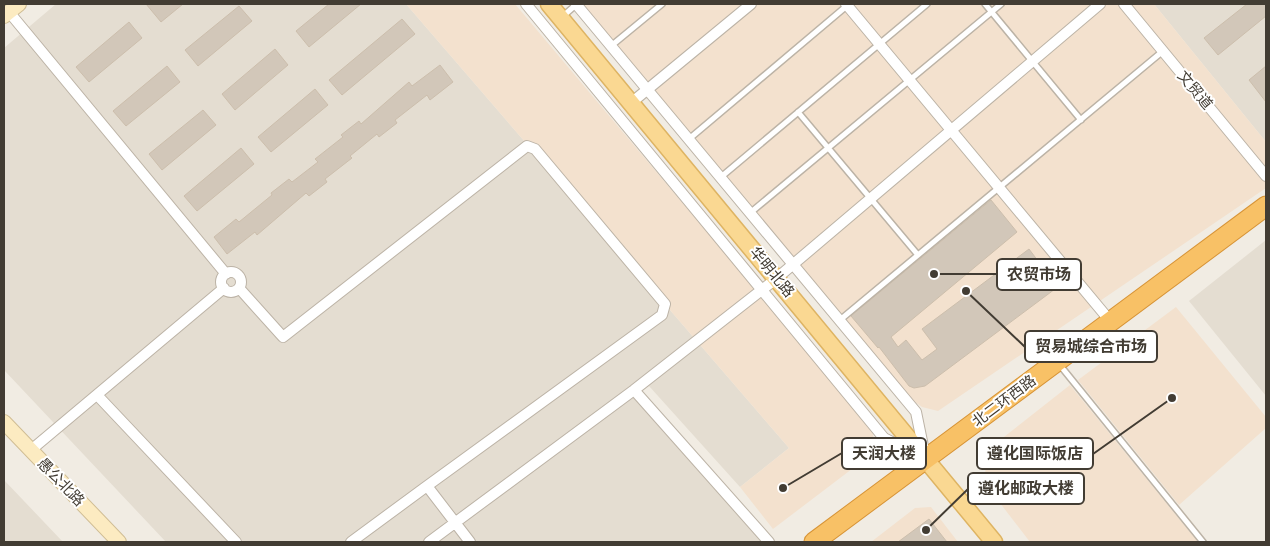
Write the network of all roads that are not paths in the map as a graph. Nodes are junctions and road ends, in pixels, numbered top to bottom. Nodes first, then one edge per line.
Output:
1 (526, 4) edge
2 (549, 4) edge
3 (576, 4) edge
4 (662, 4) edge
5 (751, 4) edge
6 (848, 4) edge
7 (927, 4) edge
8 (985, 4) edge
9 (1001, 4) edge
10 (1100, 4) edge
11 (1124, 4) edge
12 (11, 11) edge
13 (992, 12) junction
14 (560, 18) junction
15 (880, 44) junction
16 (611, 46) junction
17 (1163, 51) junction
18 (1032, 61) junction
19 (910, 80) junction
20 (647, 89) junction
21 (631, 103) junction
22 (798, 112) junction
23 (1080, 120) junction
24 (951, 130) junction
25 (688, 139) junction
26 (828, 148) junction
27 (1266, 176) edge
28 (720, 178) junction
29 (999, 187) junction
30 (870, 198) junction
31 (1266, 206) edge
32 (750, 213) junction
33 (918, 255) junction
34 (793, 264) junction
35 (226, 274) junction
36 (777, 278) junction
37 (224, 288) junction
38 (239, 288) junction
39 (762, 290) junction
40 (839, 320) junction
41 (1111, 322) junction
42 (1057, 362) junction
43 (634, 390) junction
44 (97, 395) junction
45 (4, 422) edge
46 (31, 450) junction
47 (926, 459) junction
48 (427, 486) junction
49 (455, 522) junction
50 (119, 542) edge
51 (236, 542) edge
52 (351, 542) edge
53 (429, 542) edge
54 (470, 542) edge
55 (769, 542) edge
56 (814, 542) edge
57 (994, 542) edge
58 (1203, 542) edge

1 - 39 street
2 - 14 main road, 华明北路
3 - 14 lane
3 - 16 street
4 - 16 lane
5 - 20 street
6 - 15 street
6 - 25 lane
7 - 15 lane
8 - 13 lane
9 - 13 lane
10 - 18 street
11 - 17 street, 文贸道
12 - 35 street
13 - 18 lane
13 - 19 lane
14 - 21 main road, 华明北路
15 - 19 street
15 - 22 lane
16 - 20 street
17 - 23 lane
17 - 27 street, 文贸道
18 - 23 lane
18 - 24 street
19 - 24 street
19 - 26 lane
20 - 21 street
20 - 25 street
21 - 36 main road, 华明北路
22 - 26 lane
22 - 28 lane
23 - 29 lane
24 - 29 street
24 - 30 street
25 - 28 street
26 - 30 lane
26 - 32 lane
28 - 32 street
29 - 33 lane
29 - 41 street
30 - 33 lane
30 - 34 street
31 - 41 highway, 北二环西路
32 - 34 street
33 - 40 lane
34 - 36 street
34 - 40 street
35 - 37 street
35 - 38 street
36 - 39 street
36 - 47 main road, 华明北路
37 - 38 street
37 - 44 street
38 - 48 street
39 - 43 street
39 - 47 street
40 - 47 street
41 - 42 highway, 北二环西路
42 - 47 highway, 北二环西路
42 - 58 lane
43 - 49 street
43 - 55 street
44 - 46 street
44 - 51 street
45 - 46 main road, 愚公北路
46 - 50 main road, 愚公北路
47 - 56 highway, 北二环西路
47 - 57 main road, 华明北路
48 - 49 street
48 - 52 street
49 - 53 street
49 - 54 street

